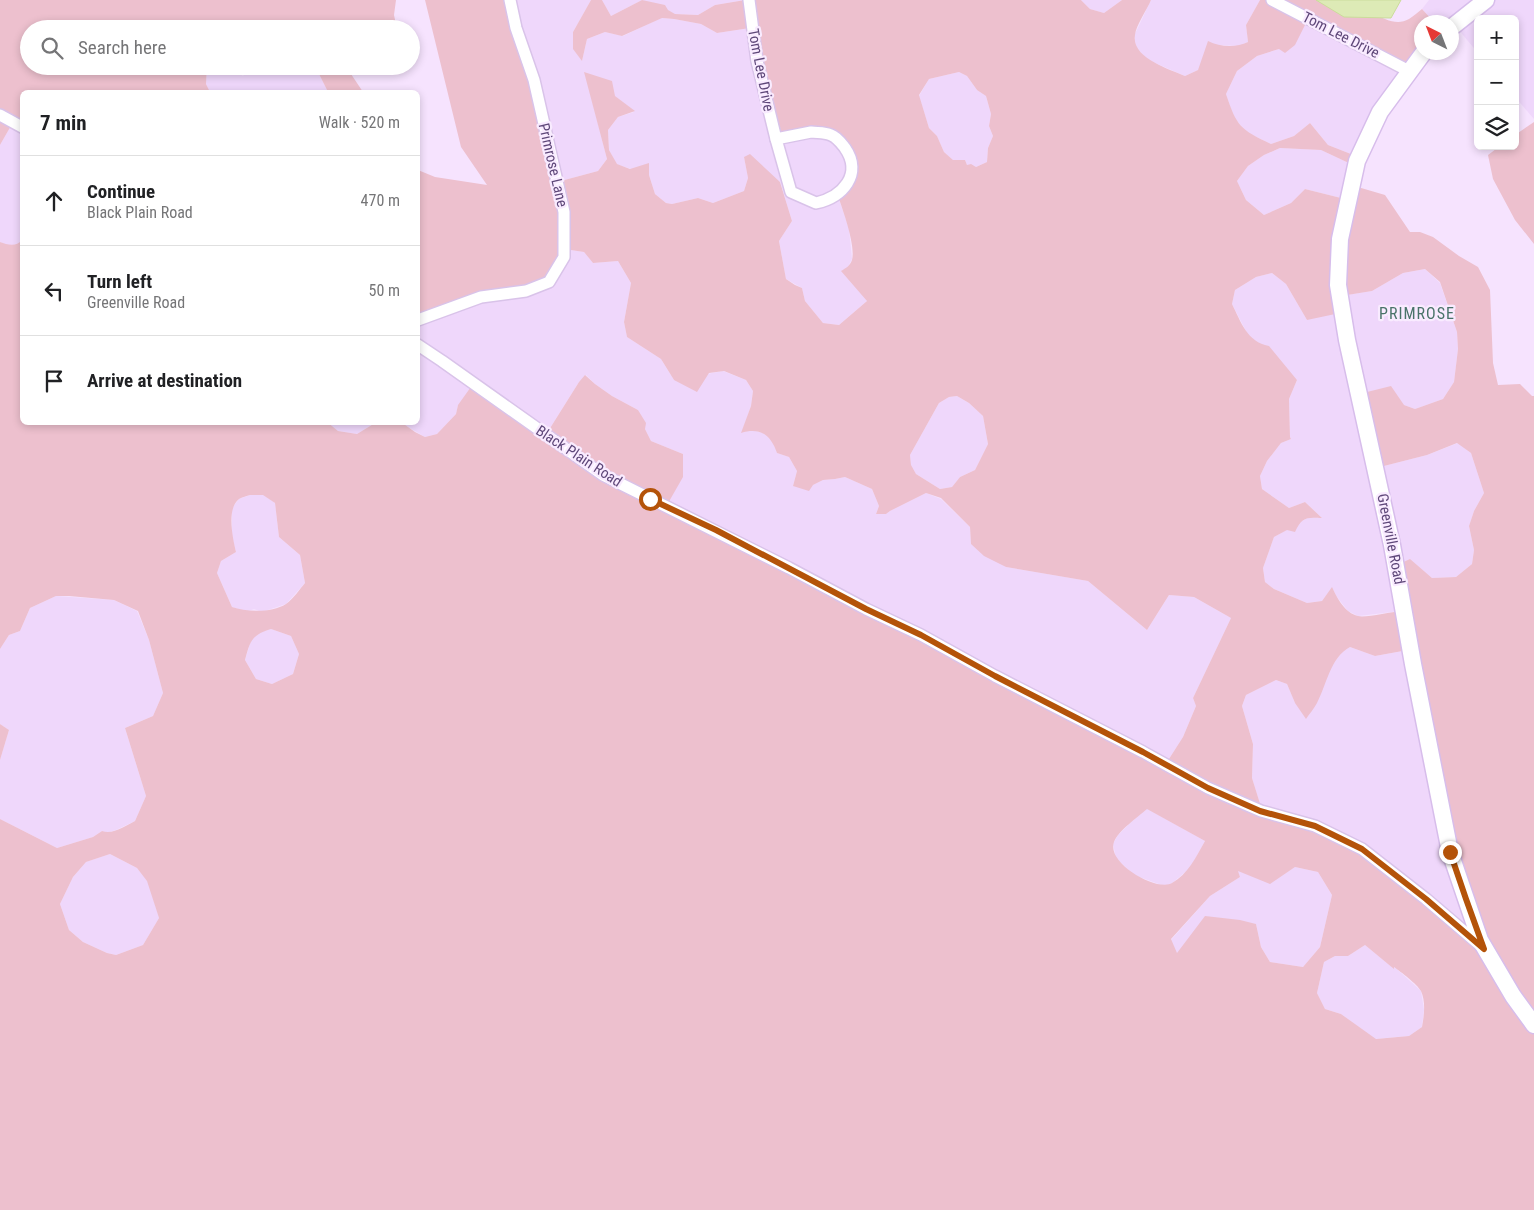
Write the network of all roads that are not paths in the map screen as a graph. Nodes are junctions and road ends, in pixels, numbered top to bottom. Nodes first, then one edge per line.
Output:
1 (510, 0) edge
2 (749, 0) edge
3 (1272, 0) edge
4 (1486, 0) edge
5 (1459, 21) edge
6 (1418, 60) edge
7 (1409, 71) junction
8 (0, 115) edge
9 (20, 126) edge
10 (776, 140) junction
11 (420, 319) edge
12 (420, 346) edge
13 (1484, 949) junction
14 (1534, 1025) edge

1 - 11 street, Primrose Lane
2 - 10 street, Tom Lee Drive
3 - 7 street, Tom Lee Drive
4 - 5 main road
6 - 7 main road, Greenville Road
7 - 13 main road, Greenville Road
8 - 9 street
10 - 10 street, Tom Lee Drive
12 - 13 street, Black Plain Road
13 - 14 main road, Greenville Road

